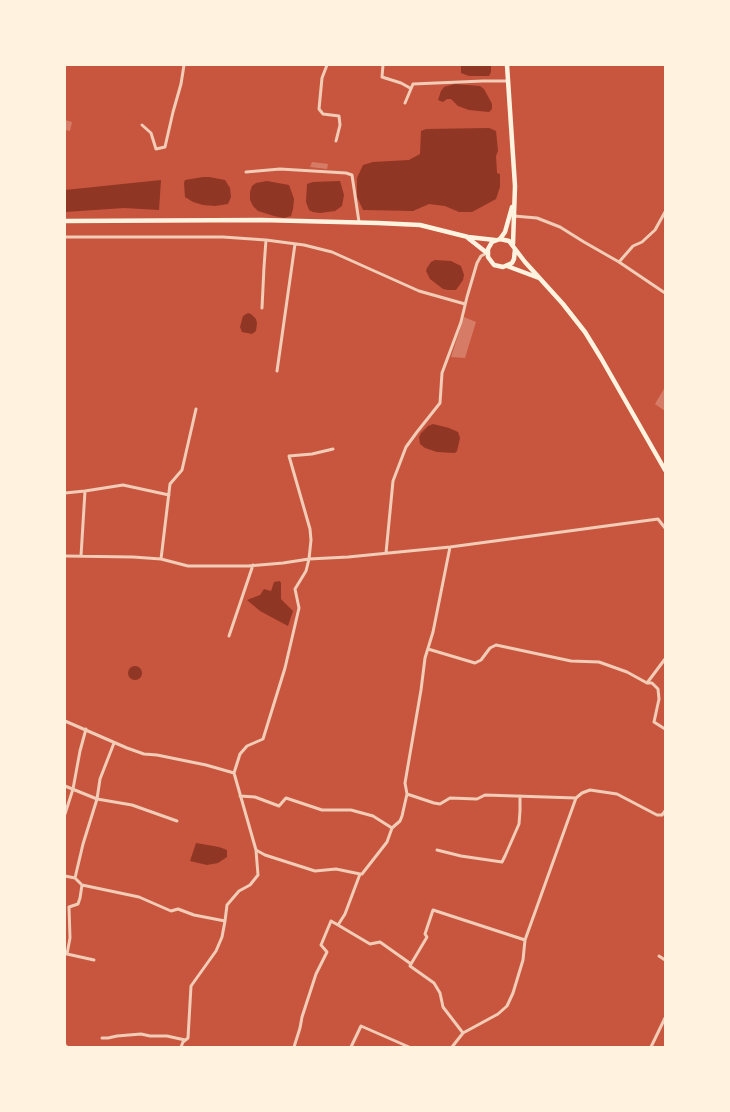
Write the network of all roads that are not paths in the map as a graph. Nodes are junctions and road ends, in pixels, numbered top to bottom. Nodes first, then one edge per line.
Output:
1 (184, 65) edge
2 (327, 65) edge
3 (383, 65) edge
4 (507, 65) edge
5 (508, 81) junction
6 (410, 88) junction
7 (405, 104) dead end
8 (142, 125) dead end
9 (336, 141) dead end
10 (246, 172) dead end
11 (665, 212) edge
12 (512, 216) junction
13 (65, 221) edge
14 (360, 222) junction
15 (65, 237) edge
16 (468, 237) junction
17 (498, 239) junction
18 (266, 240) junction
19 (295, 244) junction
20 (514, 247) junction
21 (487, 253) junction
22 (619, 262) junction
23 (507, 266) junction
24 (540, 279) junction
25 (665, 293) edge
26 (465, 304) junction
27 (262, 308) dead end
28 (277, 371) dead end
29 (196, 409) dead end
30 (333, 449) dead end
31 (665, 470) edge
32 (84, 491) junction
33 (65, 494) edge
34 (169, 495) junction
35 (665, 528) edge
36 (450, 547) junction
37 (386, 553) junction
38 (65, 556) edge
39 (81, 556) junction
40 (161, 559) junction
41 (309, 559) junction
42 (253, 565) junction
43 (228, 636) dead end
44 (428, 649) junction
45 (665, 659) edge
46 (647, 683) junction
47 (65, 721) edge
48 (665, 729) edge
49 (86, 730) junction
50 (114, 743) junction
51 (234, 773) junction
52 (65, 786) edge
53 (73, 789) junction
54 (407, 794) junction
55 (240, 796) junction
56 (520, 796) junction
57 (576, 798) junction
58 (97, 799) junction
59 (665, 812) edge
60 (65, 814) edge
61 (177, 821) dead end
62 (392, 828) junction
63 (256, 850) junction
64 (437, 850) dead end
65 (360, 874) junction
66 (65, 876) edge
67 (75, 878) junction
68 (82, 885) junction
69 (65, 907) edge
70 (69, 907) junction
71 (225, 921) junction
72 (338, 925) junction
73 (525, 940) junction
74 (660, 956) dead end
75 (94, 960) dead end
76 (665, 960) edge
77 (411, 964) junction
78 (665, 1018) edge
79 (463, 1033) junction
80 (102, 1038) dead end
81 (185, 1040) junction
82 (181, 1047) edge
83 (294, 1047) edge
84 (351, 1047) edge
85 (409, 1047) edge
86 (452, 1047) edge
87 (651, 1047) edge

1 - 8 street
2 - 9 street
3 - 6 street
4 - 5 main road
5 - 6 street
5 - 12 main road
6 - 7 street
10 - 14 street
11 - 22 street
12 - 17 main road
12 - 20 main road
12 - 22 street
13 - 14 main road
14 - 16 main road
15 - 18 street
16 - 17 main road
16 - 21 main road
17 - 20 main road
17 - 21 main road
18 - 19 street
18 - 27 street
19 - 26 street
19 - 28 street
20 - 23 main road
20 - 24 main road
21 - 23 main road
21 - 26 street
22 - 25 street
23 - 24 main road
24 - 31 main road
26 - 37 street
29 - 34 street
30 - 41 street
32 - 33 street
32 - 34 street
32 - 39 street
34 - 40 street
35 - 36 street
36 - 37 street
36 - 44 street
37 - 41 street
38 - 39 street
39 - 40 street
40 - 42 street
41 - 42 street
41 - 51 street
42 - 43 street
44 - 46 street
44 - 54 street
45 - 46 street
46 - 48 street
47 - 49 street
49 - 50 street
49 - 53 street
50 - 51 street
50 - 58 street
51 - 55 street
52 - 53 street
53 - 58 street
53 - 60 street
54 - 56 street
54 - 62 street
55 - 62 street
55 - 63 street
56 - 57 street
56 - 64 street
57 - 59 street
57 - 73 street
58 - 61 street
58 - 67 street
62 - 65 street
63 - 65 street
63 - 71 street
65 - 72 street
66 - 67 street
67 - 68 street
68 - 70 street
68 - 71 street
69 - 70 street
70 - 75 street
71 - 81 street
72 - 77 street
72 - 83 street
73 - 77 street
73 - 79 street
74 - 76 street
77 - 79 street
78 - 87 street
79 - 86 street
80 - 81 street
81 - 82 street
84 - 85 street

